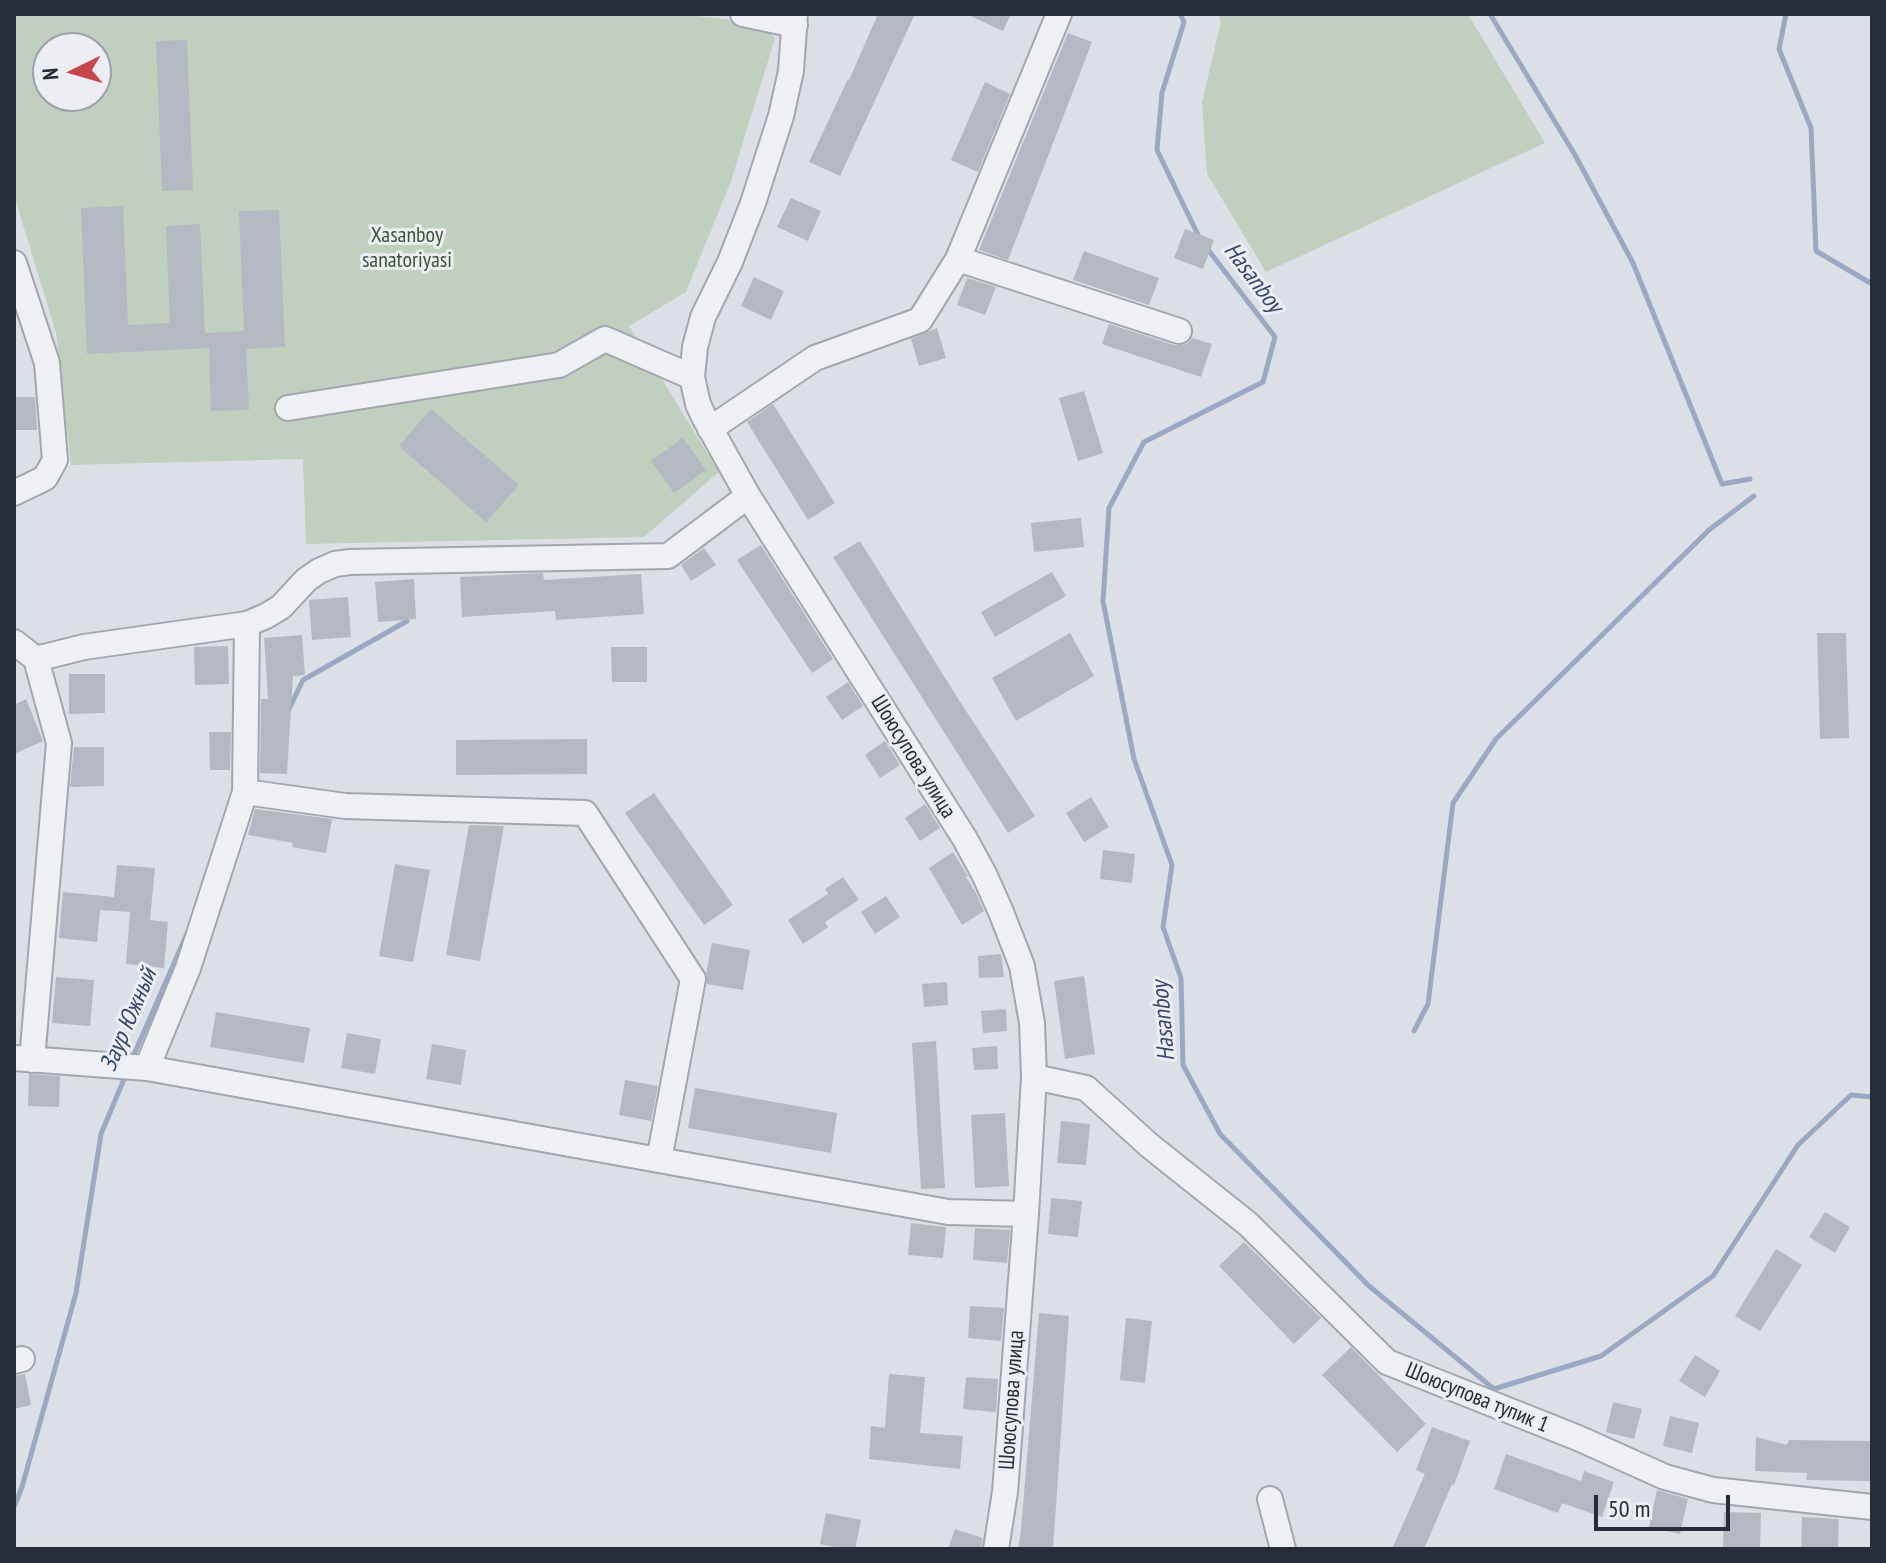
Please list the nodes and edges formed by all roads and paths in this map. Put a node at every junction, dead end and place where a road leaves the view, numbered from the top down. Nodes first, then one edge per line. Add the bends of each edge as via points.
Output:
1 (743, 14) edge
2 (1059, 14) edge
3 (795, 19) edge
4 (958, 259) junction
5 (14, 263) edge
6 (1179, 331) dead end
7 (692, 377) junction
8 (288, 408) dead end
9 (710, 429) junction
10 (14, 493) edge
11 (748, 496) junction
12 (247, 624) junction
13 (14, 642) edge
14 (36, 659) junction
15 (245, 792) junction
16 (23, 1059) edge
17 (147, 1068) junction
18 (1034, 1077) junction
19 (659, 1160) junction
20 (1026, 1214) junction
21 (1270, 1499) dead end
22 (1872, 1507) edge
23 (996, 1549) edge
24 (1283, 1549) edge

1 - 3 street
2 - 4 street
3 - 7 street, Шоюсупова улица via 781,116 753,203 703,317
4 - 6 street
4 - 9 street via 920,320 815,358
5 - 10 street via 47,363 55,460 45,478
7 - 8 street via 605,339 559,365
7 - 9 street, Шоюсупова улица
9 - 11 street, Шоюсупова улица
11 - 12 street via 668,556 335,564 306,580 281,607
11 - 18 street, Шоюсупова улица via 984,874 1022,966
12 - 14 street
12 - 15 street
13 - 14 street
14 - 16 street via 59,743
15 - 17 street via 188,968
15 - 19 street via 345,806 585,813 693,979
16 - 17 street
17 - 19 street
18 - 20 street, Шоюсупова улица
18 - 22 street, Шоюсупова тупик 1 via 1086,1088 1248,1224 1387,1362 1665,1477 1713,1490
19 - 20 street via 948,1212
20 - 23 street, Шоюсупова улица
21 - 24 street

